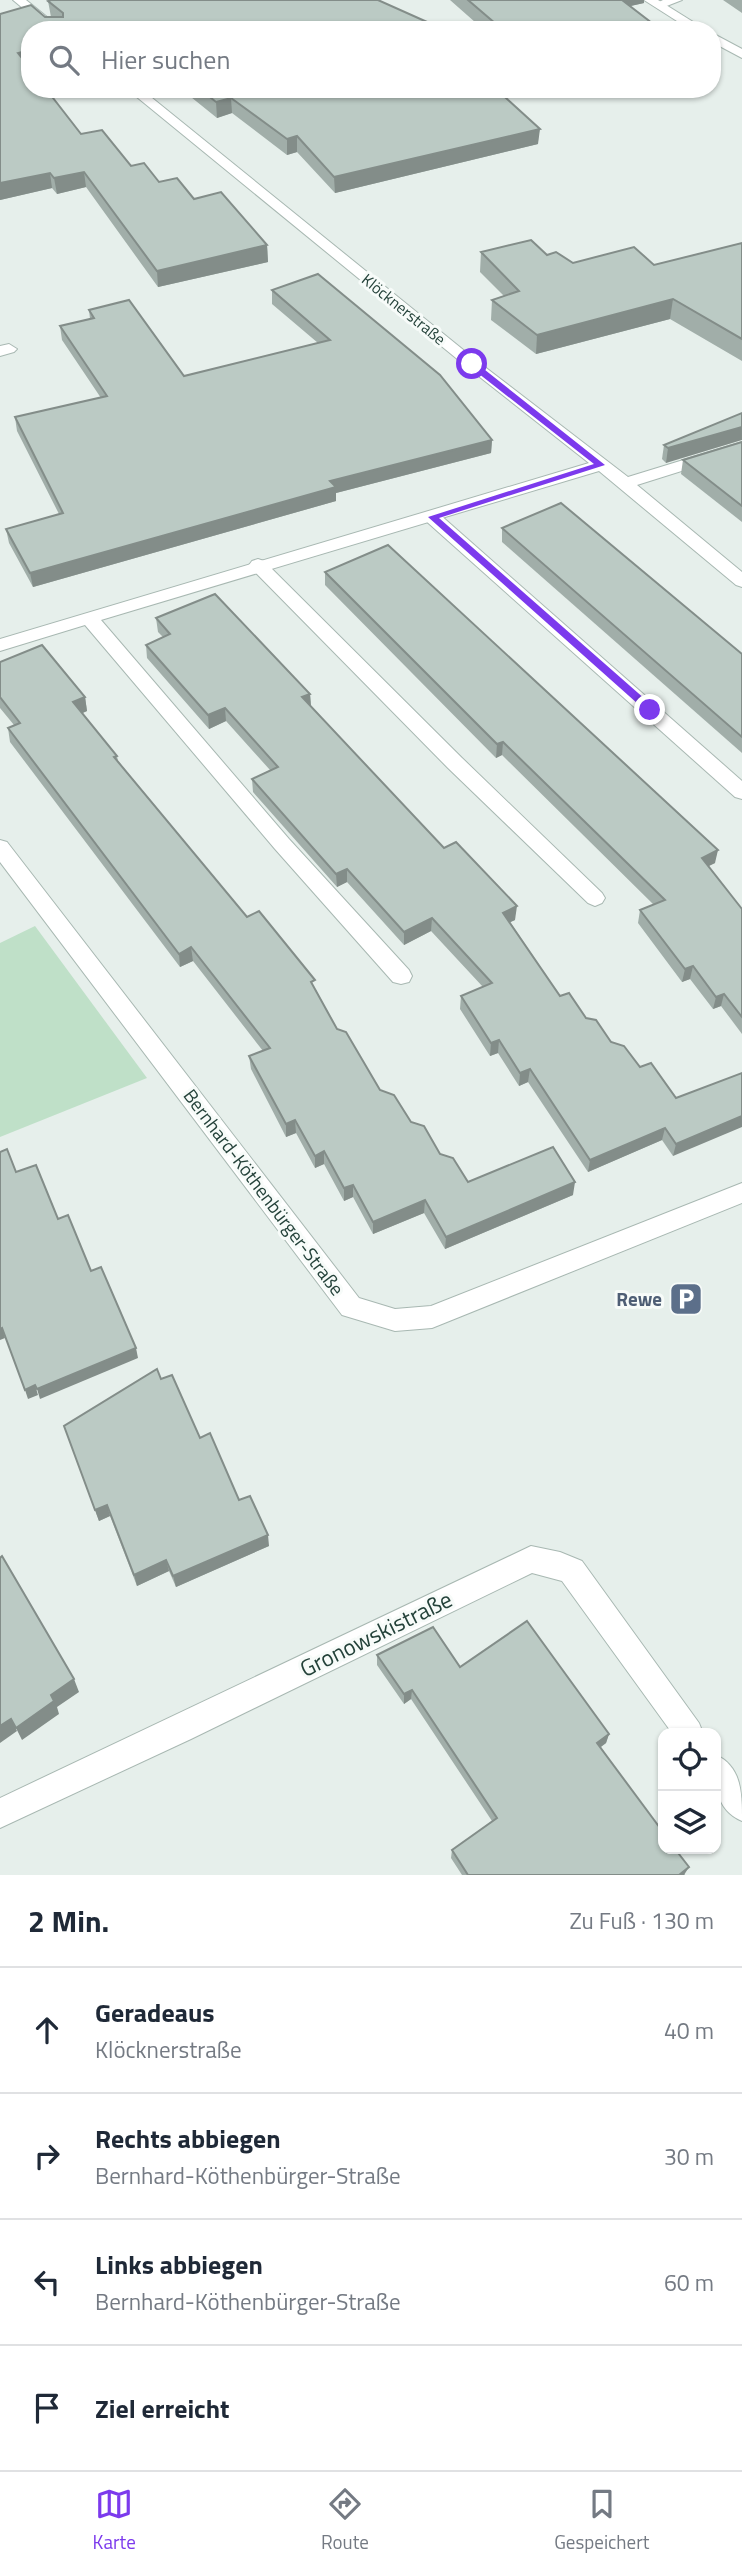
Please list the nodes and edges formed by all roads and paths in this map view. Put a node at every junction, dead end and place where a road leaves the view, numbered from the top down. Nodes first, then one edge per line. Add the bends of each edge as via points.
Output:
1 (19, 0) edge
2 (676, 0) edge
3 (655, 3) edge
4 (46, 21) edge
5 (686, 21) edge
6 (721, 42) edge
7 (742, 54) edge
8 (143, 98) edge
9 (742, 447) edge
10 (601, 465) junction
11 (625, 483) junction
12 (432, 517) junction
13 (258, 565) junction
14 (742, 581) edge
15 (88, 617) junction
16 (0, 645) edge
17 (742, 792) edge
18 (0, 847) edge
19 (595, 898) dead end
20 (401, 976) dead end
21 (742, 1193) edge
22 (686, 1728) edge
23 (721, 1777) edge
24 (742, 1806) edge
25 (0, 1813) edge

1 - 4 street
2 - 3 street
3 - 5 street
6 - 7 street
8 - 10 street, Klöcknerstraße
9 - 11 street
10 - 11 street, Klöcknerstraße
10 - 12 street
11 - 14 street, Klöcknerstraße
12 - 13 street
12 - 17 street
13 - 15 street
13 - 19 street
15 - 16 street
15 - 20 street
18 - 21 street, Bernhard-Köthenbürger-Straße via 351,1307 395,1320 432,1317
22 - 25 street, Gronowskistraße via 572,1571 531,1559
23 - 24 street

